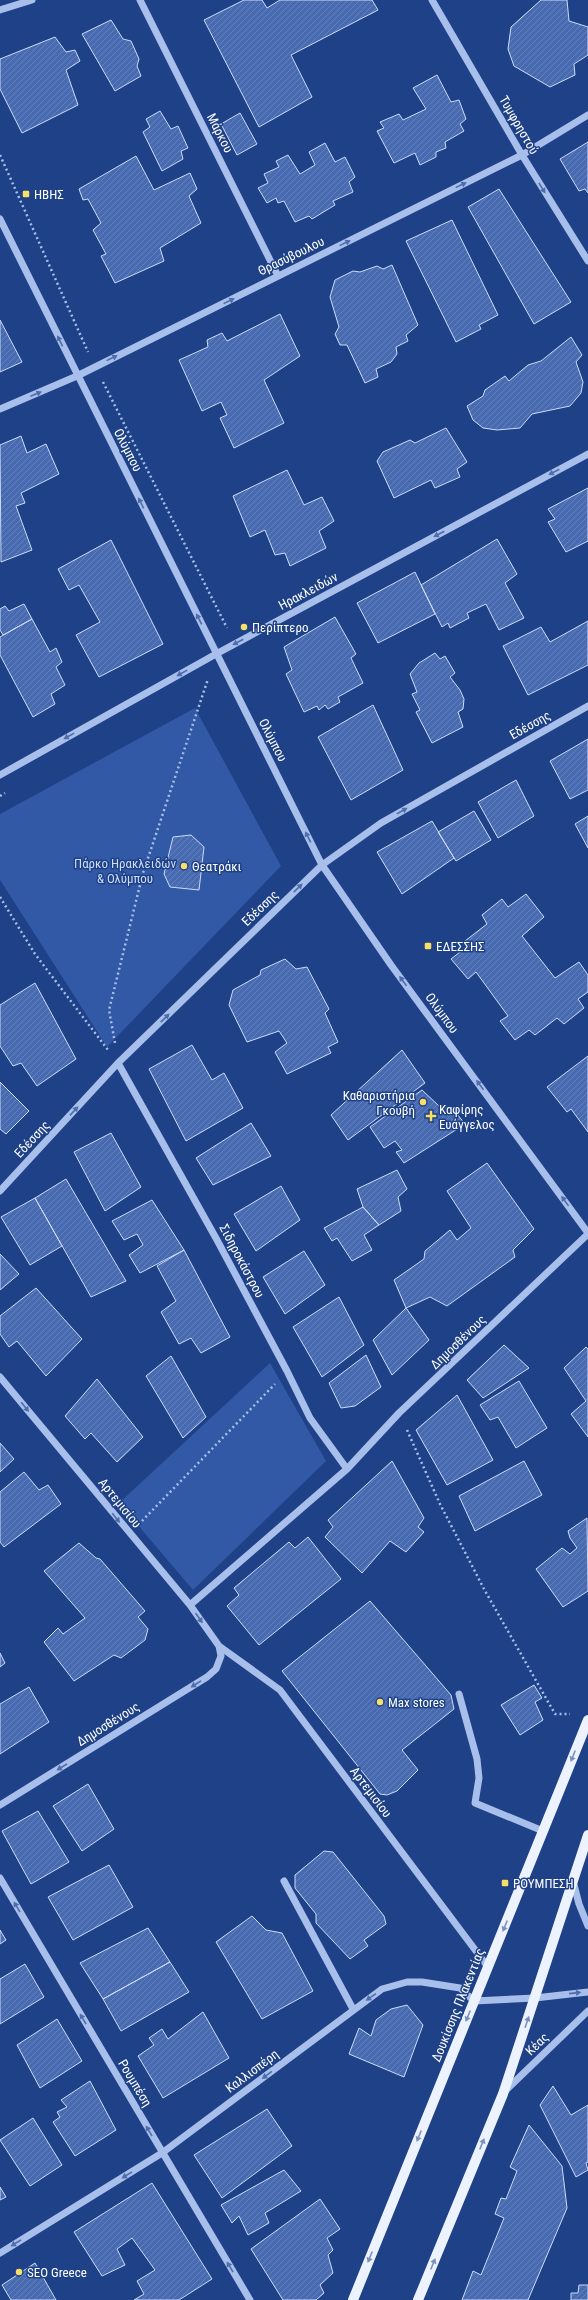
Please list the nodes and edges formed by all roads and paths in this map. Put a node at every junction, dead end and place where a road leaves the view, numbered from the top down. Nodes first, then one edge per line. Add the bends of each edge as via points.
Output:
1 (32, 0) edge
2 (140, 0) edge
3 (432, 0) edge
4 (0, 10) edge
5 (588, 115) edge
6 (0, 155) edge
7 (522, 155) junction
8 (0, 219) edge
9 (588, 261) edge
10 (278, 276) junction
11 (95, 367) junction
12 (77, 376) junction
13 (0, 409) edge
14 (588, 454) edge
15 (208, 638) junction
16 (216, 654) junction
17 (198, 664) junction
18 (206, 679) dead end
19 (588, 706) edge
20 (0, 775) edge
21 (7, 792) dead end
22 (0, 796) edge
23 (322, 865) junction
24 (0, 897) edge
25 (118, 1063) junction
26 (0, 1191) edge
27 (588, 1234) edge
28 (287, 1371) junction
29 (0, 1376) edge
30 (400, 1413) junction
31 (347, 1469) junction
32 (129, 1534) junction
33 (190, 1605) junction
34 (220, 1646) junction
35 (458, 1694) dead end
36 (575, 1714) dead end
37 (588, 1720) edge
38 (0, 1805) edge
39 (543, 1831) junction
40 (588, 1835) edge
41 (0, 1878) edge
42 (284, 1881) dead end
43 (573, 1881) junction
44 (588, 1926) edge
45 (488, 1967) junction
46 (588, 1992) edge
47 (535, 1998) junction
48 (474, 2001) junction
49 (353, 2009) junction
50 (588, 2012) edge
51 (503, 2094) junction
52 (162, 2153) junction
53 (0, 2253) edge
54 (250, 2300) edge
55 (353, 2300) edge
56 (418, 2300) edge

1 - 4 street
2 - 10 street, Μάρκου
3 - 7 street, Τυμφρηστού
5 - 7 street, Θρασύβουλου
6 - 11 path
7 -> 9 street, Τυμφρηστού
10 -> 7 street, Θρασύβουλου
12 -> 8 street, Ολύμπου
11 -> 10 street, Θρασύβουλου
11 - 12 street, Θρασύβουλου
11 - 15 path via 228,628
13 -> 12 street, Θρασύβουλου
15 -> 12 street, Ολύμπου
14 -> 16 street, Ηρακλειδών
15 - 16 street, Ολύμπου
16 - 17 street, Ηρακλειδών
23 -> 16 street, Ολύμπου
16 - 25 path via 182,763 143,873 109,1010
17 - 18 path
17 -> 20 street, Ηρακλειδών
23 -> 19 street, Εδέσσης via 381,823
21 - 22 path
25 -> 23 street, Εδέσσης
27 -> 23 street, Ολύμπου via 391,965
24 - 25 path via 35,954
26 -> 25 street, Εδέσσης
25 - 28 street, Σιδηροκάστρου
27 - 30 street, Δημοσθένους
28 - 31 street, Σιδηροκάστρου via 316,1428
28 - 32 path
29 -> 32 street, Αρτεμισίου
30 - 31 street, Δημοσθένους
30 - 36 path via 440,1504 484,1589 555,1714
31 - 33 street, Δημοσθένους
32 - 33 street, Αρτεμισίου
33 -> 34 street, Αρτεμισίου
34 -> 38 street, Δημοσθένους via 221,1656 216,1669 207,1677
34 - 45 street, Αρτεμισίου via 280,1690
35 - 39 street via 477,1759 479,1778 475,1803
37 -> 39 main road, Δουκίσσης Πλακεντίας
39 -> 45 main road, Δουκίσσης Πλακεντίας
40 - 43 main road
52 -> 41 street, Ρουμπέση
42 - 49 street
43 - 44 street
43 - 47 main road
45 - 48 main road, Δουκίσσης Πλακεντίας
47 -> 46 street
47 - 48 street
51 -> 47 main road
48 -> 49 street, Καλλισπέρη via 460,1988 407,1982 382,1990
48 -> 55 main road, Δουκίσσης Πλακεντίας
49 -> 52 street, Καλλισπέρη
50 - 51 street, Κέας
56 -> 51 main road
52 -> 53 street, Καλλισπέρη
54 -> 52 street, Ρουμπέση

